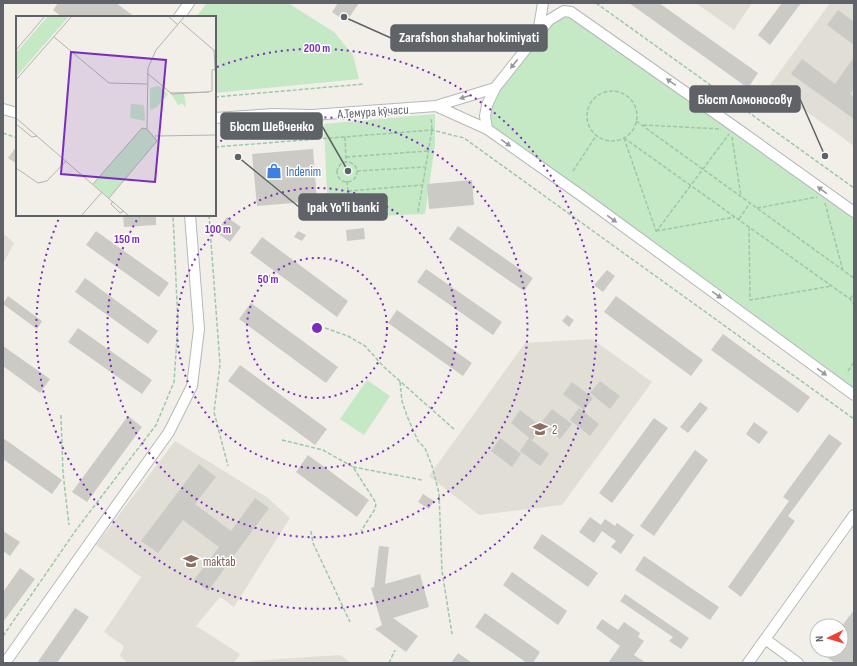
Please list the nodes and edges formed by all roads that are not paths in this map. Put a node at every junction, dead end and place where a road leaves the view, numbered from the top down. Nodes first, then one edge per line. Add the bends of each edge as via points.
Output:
1 (189, 3) edge
2 (543, 3) edge
3 (563, 3) edge
4 (571, 12) junction
5 (180, 16) edge
6 (538, 33) junction
7 (495, 88) junction
8 (436, 106) junction
9 (3, 109) edge
10 (16, 112) edge
11 (216, 118) edge
12 (486, 129) junction
13 (854, 212) edge
14 (190, 216) edge
15 (854, 395) edge
16 (854, 515) edge
17 (765, 639) junction
18 (5, 663) edge
19 (748, 663) edge
20 (798, 663) edge

1 - 5 street
2 - 6 street
3 - 4 street
4 - 6 street via 564,11 558,14
13 -> 4 street
6 -> 7 street
7 -> 8 street, А.Темура кўчаси
7 - 12 street via 487,105
8 - 11 street, А.Темура кўчаси via 312,115 274,114
8 - 12 street
9 - 10 street
12 -> 15 street
14 - 18 street via 199,329 192,386 170,432
16 - 17 street
17 - 19 street
17 - 20 street

